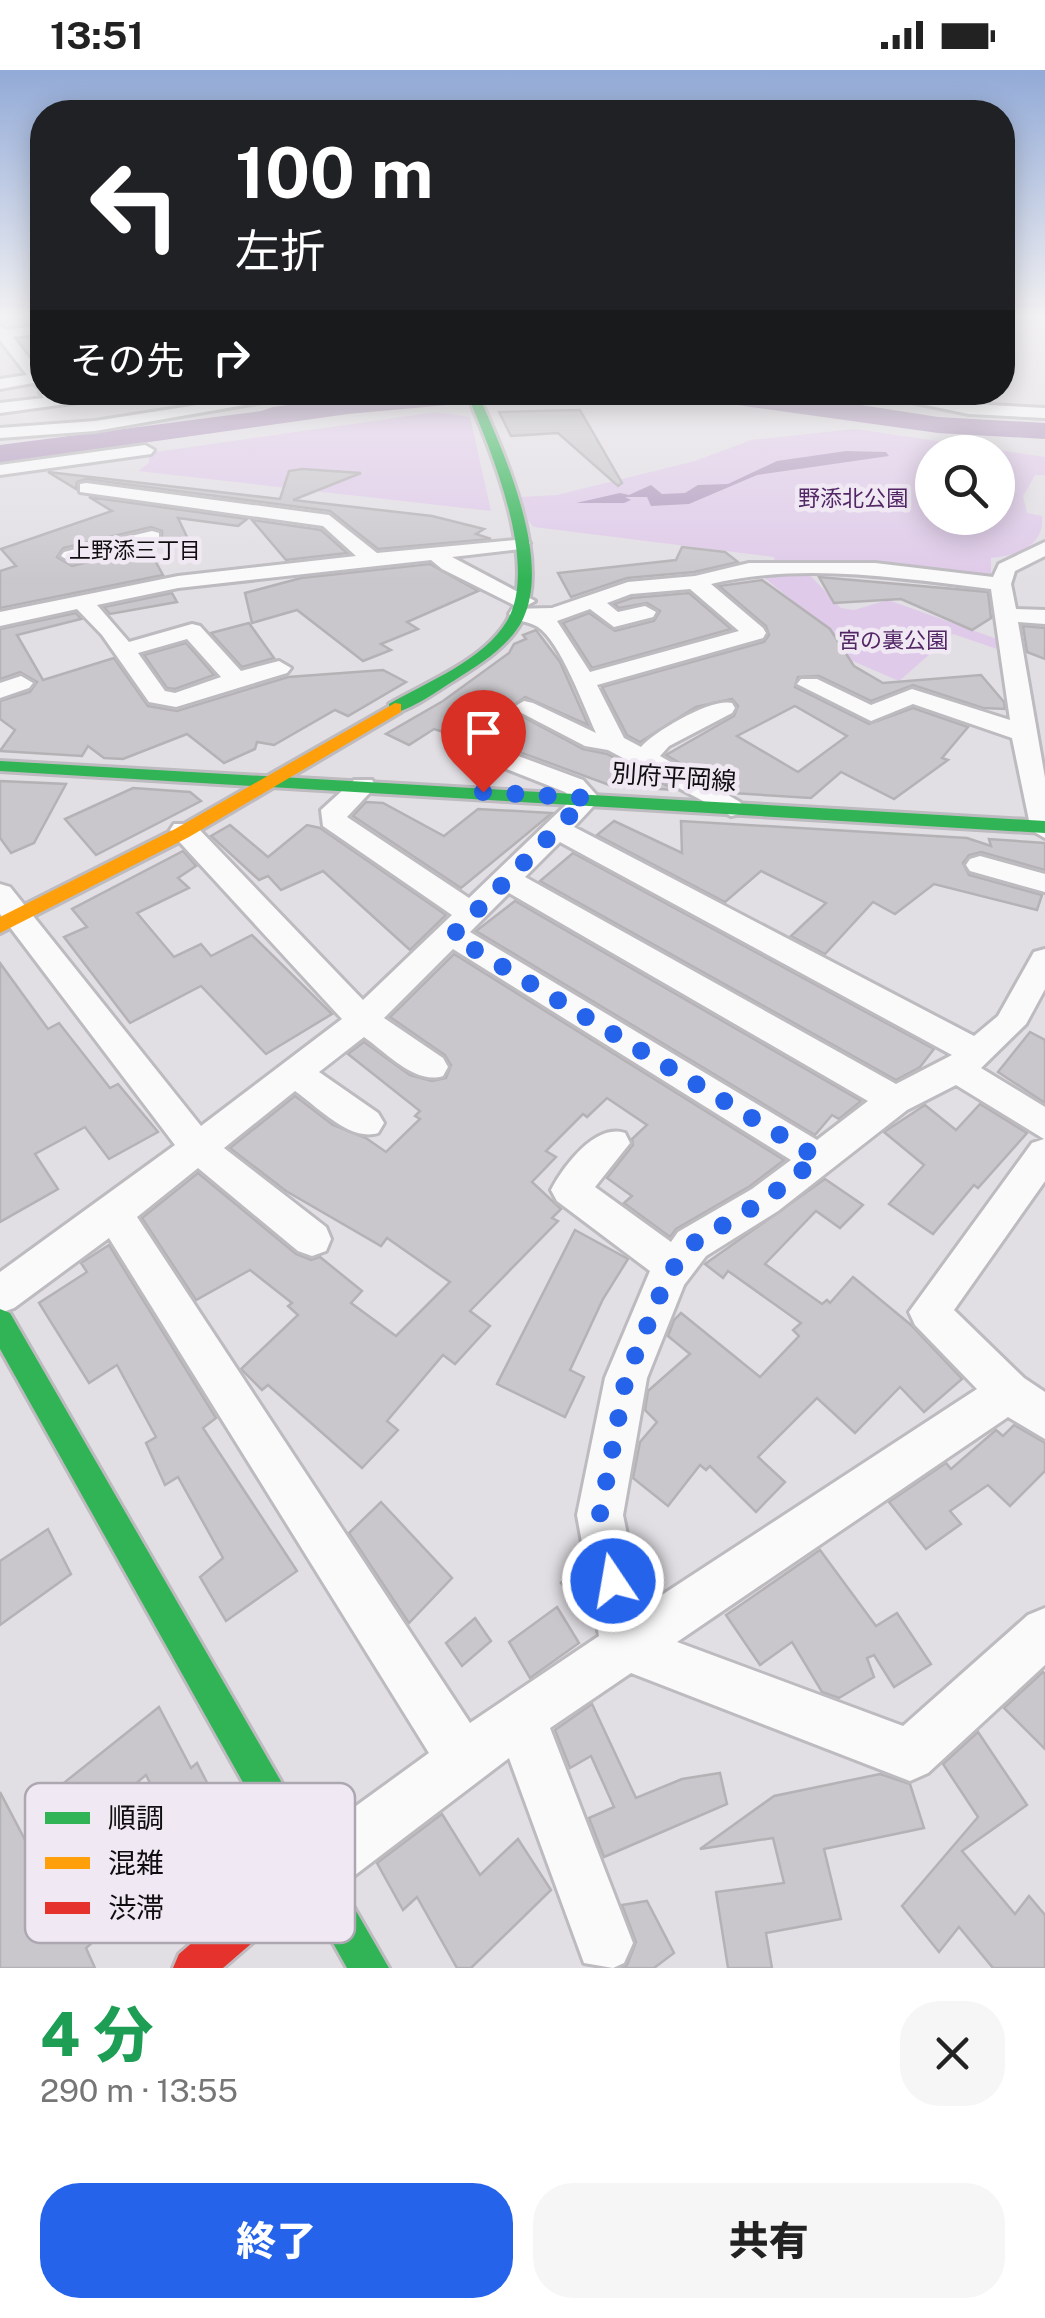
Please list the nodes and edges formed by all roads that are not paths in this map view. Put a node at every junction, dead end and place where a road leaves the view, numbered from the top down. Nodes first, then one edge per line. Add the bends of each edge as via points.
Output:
1 (198, 405) edge
2 (228, 405) edge
3 (476, 405) edge
4 (945, 405) edge
5 (202, 409) junction
6 (1045, 413) edge
7 (0, 433) edge
8 (96, 456) dead end
9 (0, 470) edge
10 (86, 488) dead end
11 (520, 542) junction
12 (1042, 552) edge
13 (161, 553) junction
14 (436, 554) junction
15 (70, 556) dead end
16 (374, 561) junction
17 (695, 582) junction
18 (1000, 584) junction
19 (80, 602) junction
20 (594, 602) junction
21 (522, 608) junction
22 (644, 612) dead end
23 (1006, 615) junction
24 (1045, 617) edge
25 (0, 619) edge
26 (124, 650) junction
27 (279, 668) dead end
28 (236, 680) junction
29 (585, 680) junction
30 (1016, 681) junction
31 (1045, 682) edge
32 (819, 694) dead end
33 (524, 708) dead end
34 (723, 708) dead end
35 (1031, 722) edge
36 (614, 743) junction
37 (475, 748) dead end
38 (645, 758) junction
39 (0, 766) edge
40 (270, 783) junction
41 (362, 786) junction
42 (587, 798) junction
43 (731, 808) junction
44 (1045, 828) edge
45 (557, 829) junction
46 (184, 830) junction
47 (980, 864) dead end
48 (507, 880) junction
49 (1045, 883) edge
50 (6, 913) edge
51 (461, 925) junction
52 (1039, 981) edge
53 (363, 1020) junction
54 (966, 1060) junction
55 (431, 1067) dead end
56 (296, 1074) junction
57 (895, 1100) junction
58 (366, 1123) dead end
59 (1045, 1125) edge
60 (197, 1147) junction
61 (589, 1152) dead end
62 (1045, 1153) edge
63 (818, 1158) junction
64 (114, 1213) junction
65 (312, 1239) dead end
66 (676, 1268) junction
67 (0, 1295) edge
68 (0, 1322) edge
69 (1027, 1405) edge
70 (1045, 1632) edge
71 (626, 1647) junction
72 (520, 1718) junction
73 (464, 1762) junction
74 (263, 1783) edge
75 (355, 1842) edge
76 (222, 1943) edge
77 (355, 1943) edge
78 (604, 1943) dead end
79 (194, 1968) edge
80 (369, 1968) edge

1 - 5 street
2 - 5 street
3 - 11 street
4 - 6 street
5 - 7 street
8 - 9 street
10 - 16 street via 329,521
11 - 14 street
11 - 21 street via 527,584
12 - 18 street via 1006,568
13 - 15 street
13 - 16 street
13 - 19 street
14 - 16 street
14 - 21 street
17 - 18 street via 748,569 875,569
17 - 20 street via 641,585
17 - 29 street via 755,633
18 - 23 street
19 - 25 street
19 - 26 street
20 - 21 street via 554,615
20 - 22 street via 614,620
21 - 29 street via 548,623
21 - 40 street via 474,659
23 - 24 street
23 - 30 street
26 - 28 street via 192,632
26 - 28 street via 157,697 176,700
27 - 28 street
29 - 36 street
30 - 31 street
30 - 35 street
32 - 35 street via 872,714 903,692
33 - 36 street via 594,742
34 - 38 street via 660,741
35 - 44 street
36 - 38 street
37 - 42 street via 574,786
38 - 43 street
39 - 40 street, 別府平岡線
40 - 41 street, 別府平岡線
40 - 46 street
41 - 42 street, 別府平岡線
41 - 51 street via 334,810 333,820
42 - 43 street, 別府平岡線
42 - 45 street
43 - 44 street, 別府平岡線
45 - 48 street
45 - 54 street
46 - 50 street
46 - 53 street
47 - 49 street
48 - 51 street
48 - 57 street
50 - 60 street
51 - 53 street
51 - 63 street
52 - 54 street via 1010,1024
53 - 55 street
53 - 56 street
54 - 57 street
54 - 59 street
56 - 58 street
56 - 60 street
57 - 63 street
60 - 64 street
60 - 65 street
61 - 66 street via 570,1190
62 - 69 street via 929,1312
63 - 66 street via 692,1244
64 - 67 street
64 - 73 street
66 - 71 street via 626,1378 600,1514
68 - 74 street
69 - 71 street
70 - 71 street via 910,1755
71 - 72 street
72 - 73 street
72 - 78 street
73 - 75 street
76 - 79 street
77 - 80 street

